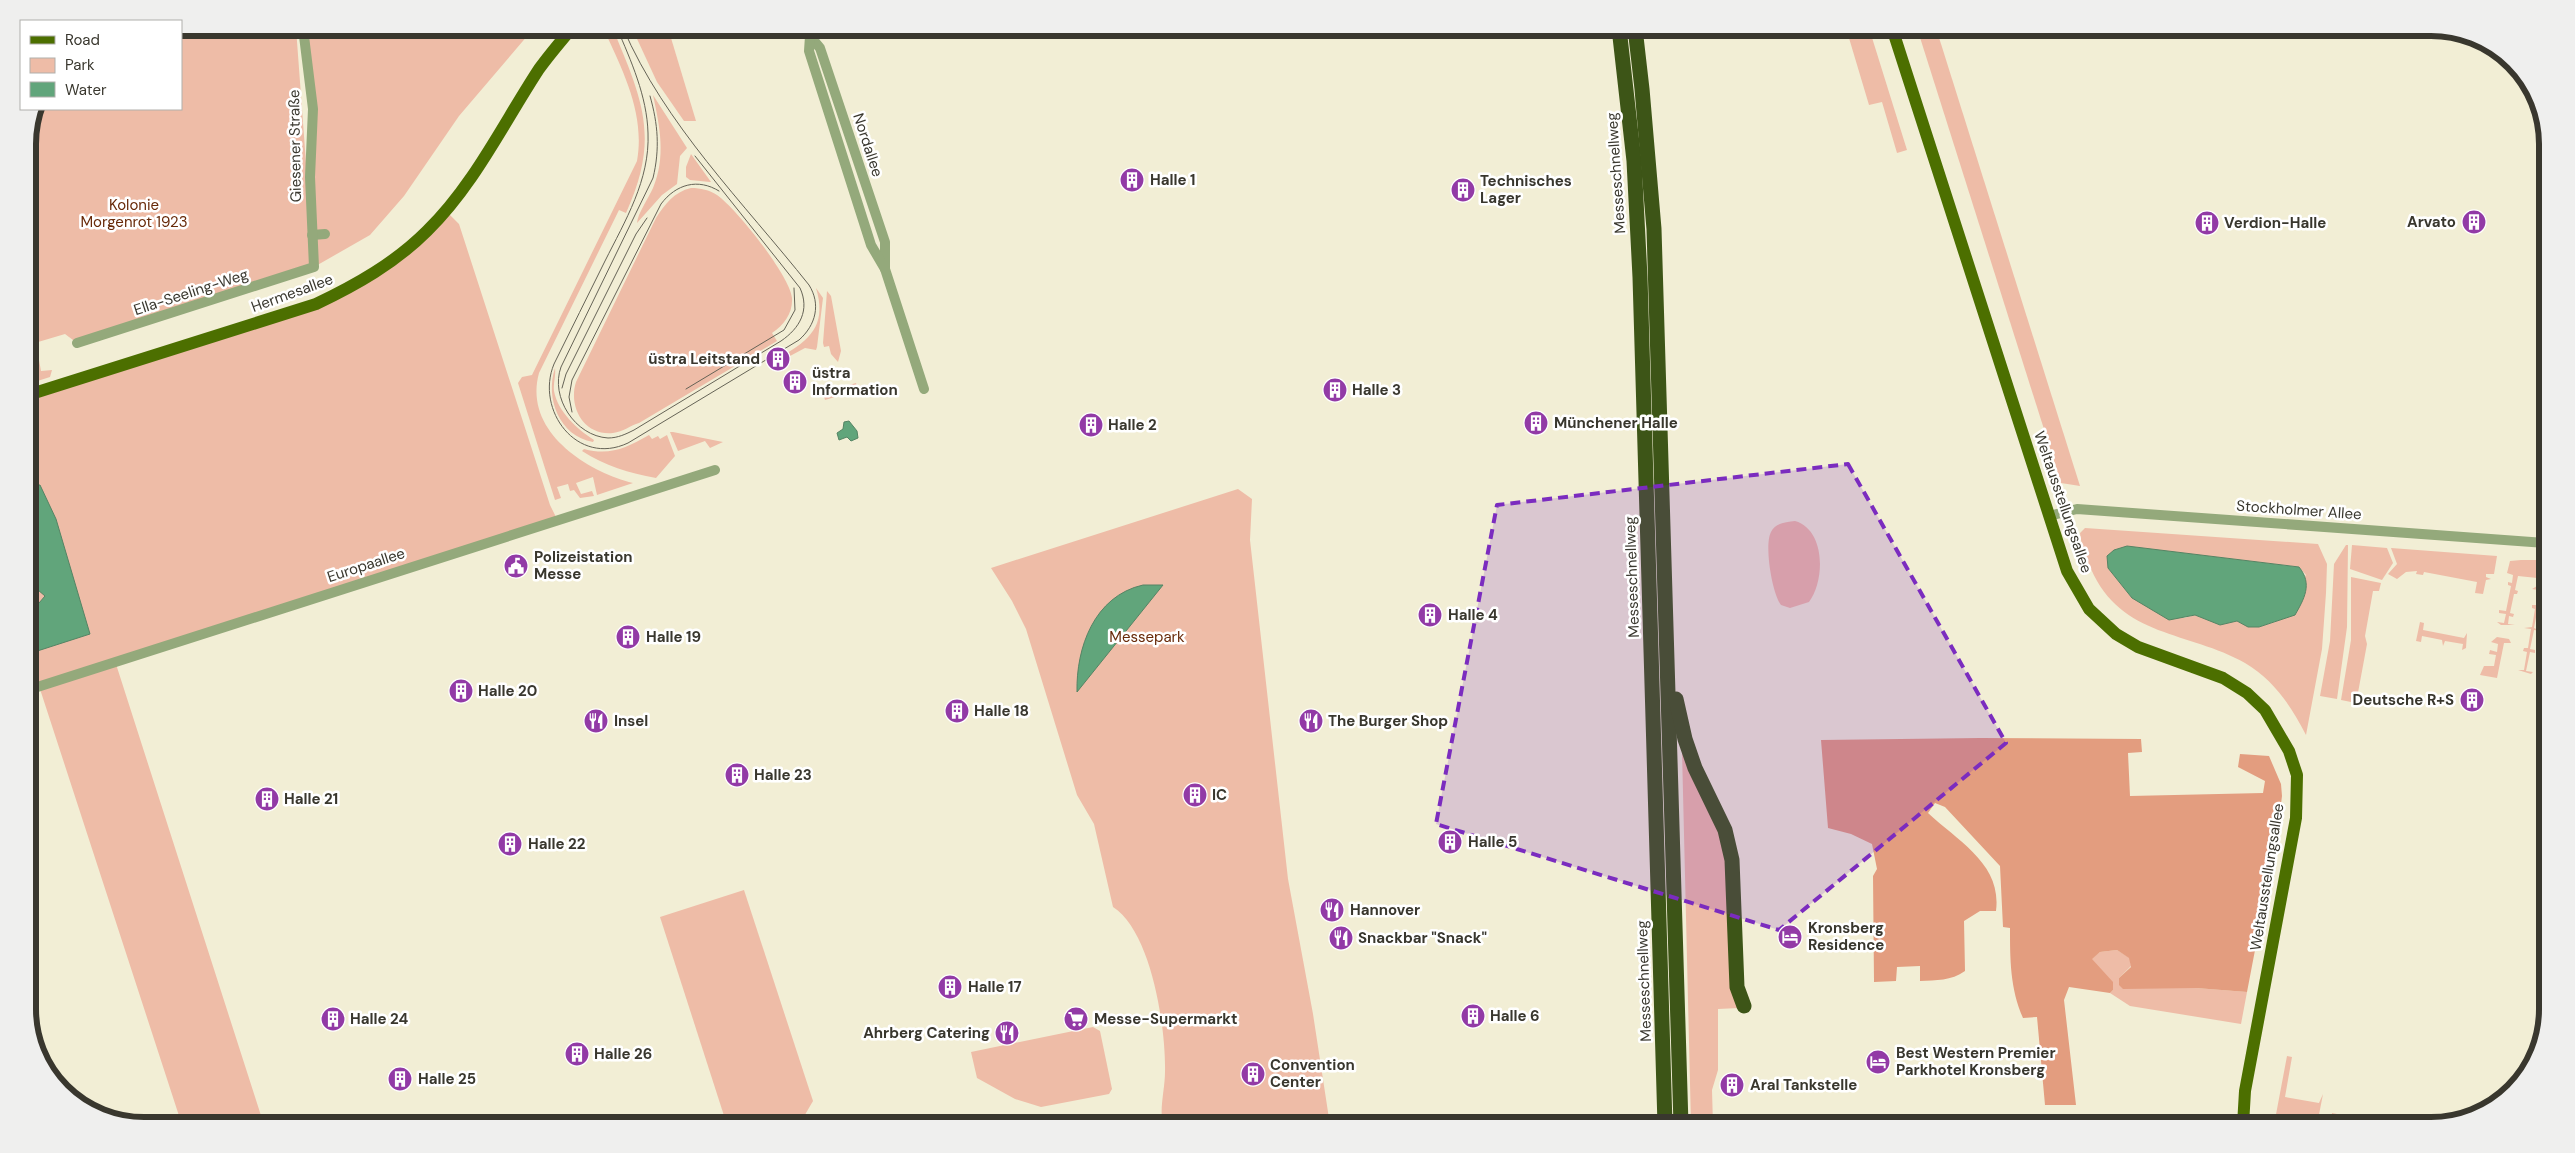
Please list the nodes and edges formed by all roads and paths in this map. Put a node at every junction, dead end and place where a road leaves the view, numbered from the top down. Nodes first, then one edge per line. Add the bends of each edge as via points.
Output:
1 (304, 36) edge
2 (565, 36) edge
3 (812, 36) edge
4 (1620, 36) edge
5 (1635, 36) edge
6 (1895, 36) edge
7 (325, 234) dead end
8 (312, 235) junction
9 (314, 267) joint
10 (77, 343) dead end
11 (924, 389) dead end
12 (36, 392) edge
13 (715, 470) dead end
14 (2049, 516) junction
15 (2539, 542) edge
16 (1668, 657) junction
17 (36, 687) edge
18 (1744, 1006) dead end
19 (1665, 1117) edge
20 (1681, 1117) edge
21 (2243, 1117) edge

1 - 8 street, Giesener Straße via 313,109
2 - 12 main road, Hermesallee via 540,67 474,173 446,211 397,258 356,285 316,304
3 - 11 street, Nordallee via 820,48 885,242 885,269
4 - 19 highway, Messeschnellweg via 1633,152 1640,276
5 - 16 highway via 1654,229
6 - 14 main road, Weltausstellungsallee
7 - 8 street
8 - 9 street, Giesener Straße
9 - 10 street, Ella-Seeling-Weg
13 - 17 street, Europaallee
14 - 15 street, Stockholmer Allee via 2077,509
14 - 21 main road, Weltausstellungsallee via 2067,571 2089,609 2116,634 2138,647 2222,678 2247,693 2265,710 2278,730 2297,775 2296,818 2245,1090
16 - 18 highway via 1685,739 1695,768 1725,830 1730,852 1737,987
16 - 20 highway

